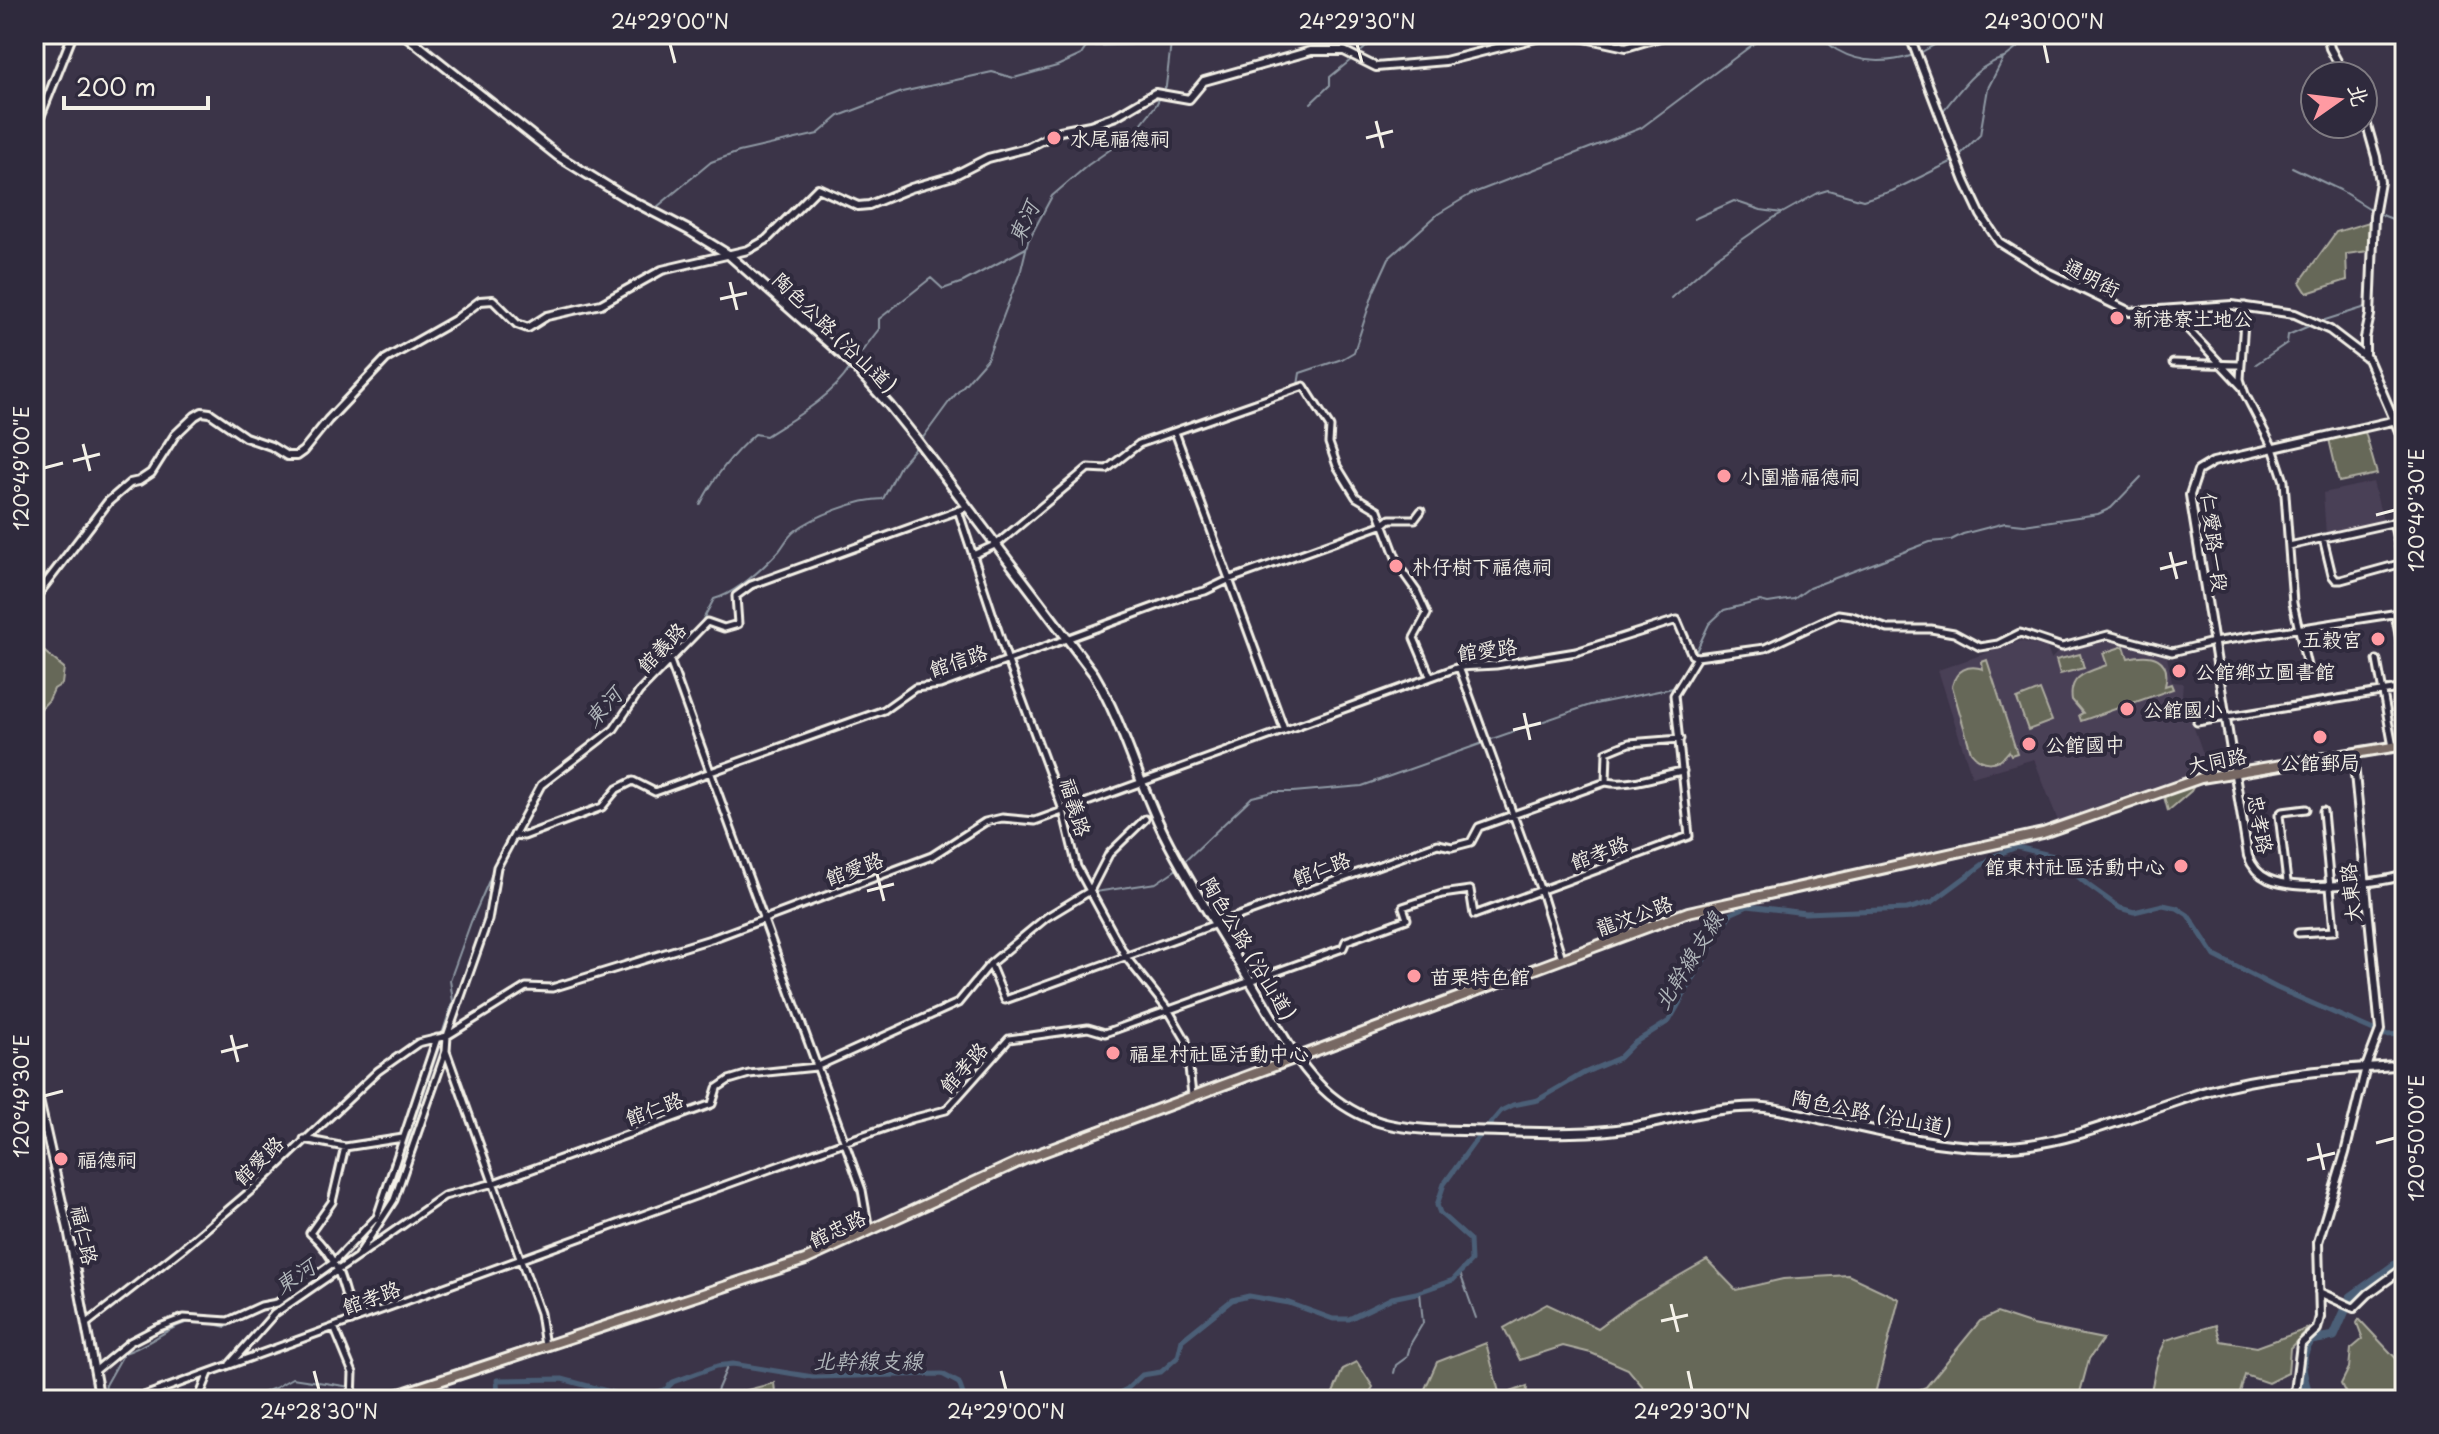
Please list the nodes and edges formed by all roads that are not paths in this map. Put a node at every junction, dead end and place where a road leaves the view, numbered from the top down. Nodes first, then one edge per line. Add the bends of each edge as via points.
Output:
1 (73, 34) edge
2 (404, 34) edge
3 (1552, 34) edge
4 (1566, 34) edge
5 (1670, 34) edge
6 (1909, 34) edge
7 (2327, 34) edge
8 (2336, 60) edge
9 (34, 132) edge
10 (2371, 140) edge
11 (729, 255) junction
12 (2245, 306) junction
13 (2171, 311) junction
14 (2365, 354) junction
15 (2173, 363) dead end
16 (2219, 364) junction
17 (2240, 365) junction
18 (2243, 388) junction
19 (2405, 418) edge
20 (2395, 420) junction
21 (1175, 432) junction
22 (2405, 445) edge
23 (2273, 448) junction
24 (968, 507) junction
25 (958, 510) junction
26 (1421, 511) dead end
27 (2405, 520) edge
28 (2393, 522) junction
29 (1384, 524) junction
30 (2323, 538) junction
31 (997, 544) junction
32 (2289, 546) junction
33 (973, 555) junction
34 (1228, 580) junction
35 (34, 599) edge
36 (2405, 612) edge
37 (2395, 614) junction
38 (2297, 629) junction
39 (1070, 639) junction
40 (2213, 642) junction
41 (2403, 655) dead end
42 (1697, 657) junction
43 (2377, 660) dead end
44 (670, 661) junction
45 (1008, 661) junction
46 (1459, 667) junction
47 (2308, 671) dead end
48 (1430, 676) junction
49 (2405, 688) edge
50 (2383, 694) junction
51 (2226, 718) junction
52 (2197, 722) dead end
53 (1284, 729) junction
54 (1680, 739) junction
55 (2405, 745) edge
56 (2393, 747) junction
57 (2353, 753) junction
58 (712, 771) junction
59 (1683, 771) junction
60 (2235, 772) junction
61 (1141, 782) junction
62 (1606, 782) junction
63 (2306, 809) dead end
64 (1063, 810) junction
65 (2323, 811) dead end
66 (1513, 816) junction
67 (1145, 819) dead end
68 (2043, 833) joint
69 (514, 835) junction
70 (2405, 875) edge
71 (2287, 882) junction
72 (2364, 884) junction
73 (2330, 885) junction
74 (1090, 891) junction
75 (1541, 891) junction
76 (765, 918) junction
77 (1217, 923) junction
78 (2298, 933) dead end
79 (1126, 957) junction
80 (1562, 958) junction
81 (990, 964) junction
82 (1251, 982) junction
83 (1169, 1011) junction
84 (447, 1036) junction
85 (437, 1038) junction
86 (446, 1051) junction
87 (1296, 1057) junction
88 (2405, 1065) edge
89 (816, 1067) junction
90 (2366, 1067) junction
91 (34, 1078) edge
92 (1192, 1096) junction
93 (403, 1138) junction
94 (303, 1139) junction
95 (844, 1142) junction
96 (345, 1147) junction
97 (494, 1183) junction
98 (869, 1230) junction
99 (357, 1257) junction
100 (521, 1259) junction
101 (333, 1263) junction
102 (2405, 1267) edge
103 (339, 1269) junction
104 (2319, 1292) junction
105 (352, 1321) junction
106 (86, 1324) junction
107 (334, 1327) junction
108 (545, 1346) junction
109 (230, 1365) junction
110 (95, 1371) junction
111 (209, 1373) junction
112 (97, 1399) edge
113 (133, 1400) edge
114 (198, 1400) edge
115 (352, 1400) edge
116 (382, 1400) edge
117 (2294, 1400) edge

1 - 9 street
2 - 11 main road, 陶色公路 (沿山道) via 558,156
3 - 11 street via 1445,61 1376,67 1331,50 1311,51 1204,81 1189,99 1155,93 1116,116 1060,131 869,205 858,206 818,188 766,240
4 - 5 street via 1626,47
6 - 13 street, 通明街 via 1981,215 1999,242 2117,308
7 - 8 street
10 - 14 street via 2380,182
11 - 24 main road, 陶色公路 (沿山道) via 857,369
11 - 35 street via 662,270 601,304 547,316 528,328 493,300 480,301 386,359 296,456 245,437 202,412 175,435 151,473 108,502
12 - 13 street, 通明街
12 - 14 street, 通明街 via 2295,314
12 - 17 street
13 - 16 street
14 - 20 street
15 - 16 street
16 - 17 street
16 - 18 street
17 - 18 street
18 - 23 street
19 - 20 street, 仁愛路一段
20 - 22 street
20 - 23 street, 仁愛路一段
21 - 29 street via 1304,386 1330,427 1338,469 1356,497 1378,510
21 - 31 street via 1139,444 1107,469 1088,468
21 - 34 street
23 - 32 street via 2284,481
23 - 40 street, 仁愛路一段 via 2205,466 2191,487
24 - 25 street, 館義路
24 - 31 main road, 陶色公路 (沿山道)
25 - 33 street, 福義路
25 - 44 street, 館義路 via 751,585 736,596 738,624 724,628 707,622
26 - 29 street, 館信路 via 1415,519
27 - 28 street
28 - 30 street
28 - 30 street via 2399,564 2341,580 2333,578
29 - 34 street, 館信路
29 - 48 street via 1400,568 1427,614 1414,638
30 - 32 street
31 - 33 street
31 - 39 main road, 陶色公路 (沿山道)
32 - 38 street
33 - 45 street, 福義路
34 - 39 street, 館信路
34 - 53 street
36 - 37 street
37 - 38 street
37 - 41 street
38 - 40 street
38 - 47 street
39 - 45 street, 館信路
39 - 61 main road, 陶色公路 (沿山道) via 1103,689
40 - 42 street via 2172,652 2108,635 2062,647 2020,633 1980,647 1954,633 1888,629 1838,614 1765,648
40 - 51 street, 仁愛路一段
42 - 46 street, 館愛路 via 1677,620 1576,652
42 - 54 street via 1674,695
43 - 50 street
44 - 58 street
44 - 69 street, 館義路 via 609,734 541,785
45 - 58 street, 館信路 via 940,685 915,688 882,711
45 - 64 street, 福義路
46 - 48 street, 館愛路
46 - 66 street
48 - 53 street, 館愛路
49 - 50 street
50 - 51 street
50 - 56 street
51 - 52 street
51 - 60 street, 仁愛路一段
53 - 61 street, 館愛路
54 - 59 street
54 - 62 street via 1629,743 1607,752
55 - 56 main road, 大同路
56 - 57 main road, 大同路
57 - 60 main road, 大同路
57 - 72 street, 大東路
58 - 69 street, 館信路 via 655,792 633,781 617,789 602,807
58 - 76 street
59 - 62 street, 館仁路 via 1622,785
59 - 75 street, 館孝路 via 1689,836
60 - 68 main road, 大同路 via 2182,784
60 - 71 street, 忠孝路 via 2251,864 2265,877
61 - 64 street, 館愛路
61 - 77 main road, 陶色公路 (沿山道) via 1165,836
62 - 66 street, 館仁路
63 - 71 street via 2279,815
64 - 74 street, 福義路 via 1077,867
64 - 76 street, 館愛路 via 1035,821 985,822 932,856
65 - 73 street
66 - 75 street
66 - 77 street, 館仁路 via 1479,827 1471,842 1438,844
67 - 74 street via 1109,854
68 - 80 main road, 龍汶公路 via 1688,912
69 - 84 street, 館義路 via 497,867 488,920
70 - 72 street, 忠孝路
71 - 73 street, 忠孝路
72 - 73 street, 忠孝路
72 - 90 street, 大東路 via 2380,1030
73 - 78 street via 2334,931
74 - 79 street, 福義路
74 - 81 street, 館仁路 via 1047,917
75 - 80 street
75 - 82 street, 館孝路 via 1474,915 1470,890 1442,894 1403,907 1407,919
76 - 84 street, 館愛路 via 552,988 526,987
76 - 89 street
77 - 79 street, 館仁路
77 - 82 main road, 陶色公路 (沿山道)
79 - 81 street, 館仁路 via 1005,1000
79 - 83 street, 福義路
80 - 87 main road, 龍汶公路
81 - 89 street, 館仁路 via 958,1003
82 - 83 street, 館孝路
82 - 87 main road, 陶色公路 (沿山道)
83 - 92 street, 福義路 via 1186,1040
83 - 95 street, 館孝路 via 1105,1033 1088,1028 1009,1039 946,1110
84 - 85 street, 館愛路
84 - 86 street, 館義路
85 - 93 street
85 - 94 street, 館愛路 via 418,1043 378,1071
86 - 97 street
86 - 99 street via 394,1200
87 - 90 main road, 陶色公路 (沿山道) via 1335,1099 1368,1118 1423,1130 1606,1130 1759,1107 1974,1147 2012,1147 2067,1136 2259,1079
87 - 92 main road, 館忠路
88 - 90 main road, 陶色公路 (沿山道)
89 - 95 street
89 - 97 street, 館仁路 via 729,1080 717,1088 712,1104
90 - 104 street via 2318,1242
91 - 106 street, 福仁路
92 - 98 main road, 館忠路 via 1027,1158
93 - 96 street
93 - 101 street via 377,1217
94 - 96 street
94 - 106 street, 館愛路 via 261,1182
95 - 98 street via 862,1190
95 - 100 street, 館孝路
96 - 101 street via 332,1202 310,1233
97 - 99 street, 館仁路 via 444,1196
97 - 100 street
98 - 108 main road, 館忠路 via 805,1260
99 - 103 street, 館仁路
100 - 105 street, 館孝路
100 - 108 street
101 - 103 street
101 - 110 street via 277,1303 228,1321 184,1318 157,1328
102 - 104 street via 2354,1308
103 - 105 street
103 - 109 street, 館仁路 via 274,1314
104 - 117 street via 2320,1317 2299,1350
105 - 107 street, 館孝路
106 - 110 street, 福仁路
107 - 109 street, 館孝路
107 - 115 street via 353,1373
108 - 116 main road, 館忠路
109 - 111 street, 館孝路
110 - 112 street, 福仁路
111 - 113 street, 館孝路
111 - 114 street

